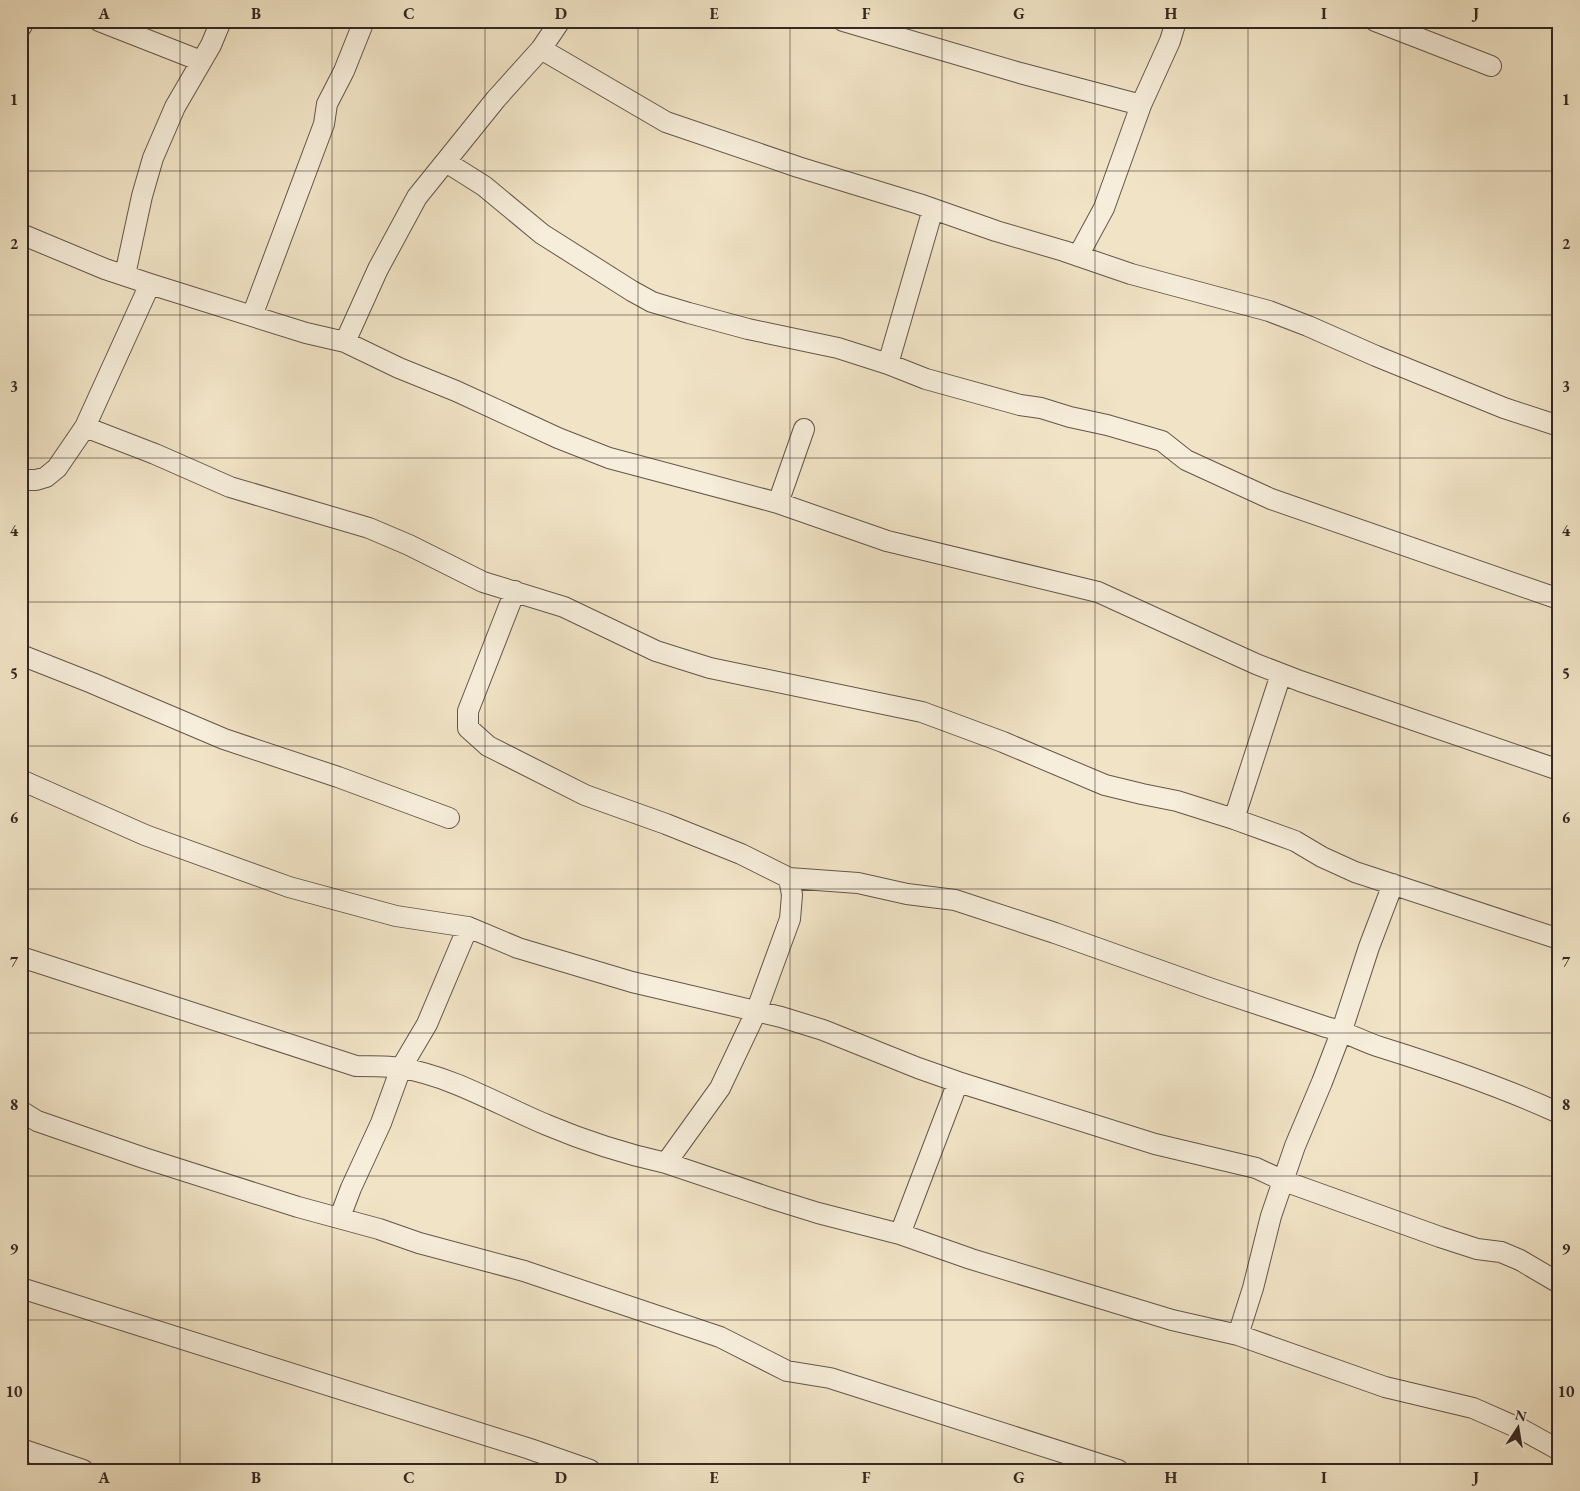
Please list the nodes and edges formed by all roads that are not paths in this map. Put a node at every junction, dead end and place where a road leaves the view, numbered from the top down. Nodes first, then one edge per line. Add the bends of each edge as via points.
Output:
1 (24, 21) edge
2 (99, 21) edge
3 (221, 21) edge
4 (364, 21) edge
5 (560, 21) edge
6 (843, 21) edge
7 (1176, 21) edge
8 (1375, 21) edge
9 (21, 27) edge
10 (541, 49) junction
11 (201, 61) junction
12 (1491, 66) dead end
13 (1141, 105) junction
14 (446, 162) junction
15 (934, 209) junction
16 (21, 234) edge
17 (1078, 256) junction
18 (125, 276) junction
19 (150, 284) junction
20 (252, 316) junction
21 (345, 342) junction
22 (888, 364) junction
23 (1559, 426) edge
24 (85, 427) junction
25 (804, 429) dead end
26 (21, 480) edge
27 (778, 503) junction
28 (514, 591) junction
29 (1559, 599) edge
30 (21, 656) edge
31 (1281, 674) junction
32 (1559, 770) edge
33 (21, 780) edge
34 (449, 818) dead end
35 (1234, 819) junction
36 (789, 878) junction
37 (1393, 884) junction
38 (468, 927) junction
39 (1559, 939) edge
40 (21, 957) edge
41 (756, 1012) junction
42 (1342, 1030) junction
43 (401, 1068) junction
44 (958, 1082) junction
45 (21, 1111) edge
46 (1559, 1113) edge
47 (666, 1163) junction
48 (1284, 1181) junction
49 (340, 1218) junction
50 (900, 1234) junction
51 (1559, 1283) edge
52 (21, 1288) edge
53 (1238, 1335) junction
54 (21, 1449) edge
55 (1559, 1450) edge
56 (82, 1470) edge
57 (590, 1470) edge
58 (1118, 1470) edge

1 - 9 street
2 - 11 street
3 - 11 street
4 - 20 street via 327,104 324,124
5 - 10 street
6 - 13 street
7 - 13 street
8 - 12 street
10 - 14 street
10 - 15 street via 666,122
11 - 18 street via 175,107 153,158
13 - 17 street via 1104,208
14 - 21 street via 417,197 399,228
14 - 22 street via 484,186 542,234 652,302 748,329 838,348
15 - 17 street
15 - 22 street
16 - 18 street
17 - 23 street via 1164,284 1269,311 1504,408
18 - 19 street
19 - 20 street
19 - 24 street
20 - 21 street
21 - 27 street via 601,455
22 - 29 street via 1020,405 1162,441 1186,460 1271,499
24 - 26 street via 57,468 46,477
24 - 28 street via 230,486 369,528 482,582
25 - 27 street
27 - 31 street via 887,541 1098,592
28 - 35 street via 564,607 656,651 710,668 922,712 1105,785 1177,801
28 - 36 street via 468,710 468,728 488,746 585,795 741,854
30 - 34 street via 224,739
31 - 32 street
31 - 35 street
33 - 38 street via 144,835 289,887 396,916
35 - 37 street via 1295,841 1355,872
36 - 41 street via 792,895 790,919
36 - 42 street via 858,883 955,900 1212,989
37 - 39 street
37 - 42 street
38 - 41 street via 518,948 590,970
38 - 43 street via 427,1024
40 - 43 street via 356,1066
41 - 44 street via 823,1030
41 - 47 street via 720,1088
42 - 46 street via 1376,1046 1487,1082
42 - 48 street
43 - 47 street via 461,1086 548,1126 597,1144
43 - 49 street
44 - 48 street via 1155,1144 1256,1168
44 - 50 street
45 - 49 street via 37,1121 144,1158
47 - 50 street via 818,1213
48 - 51 street via 1467,1246 1500,1252
48 - 53 street
49 - 58 street via 524,1271 720,1337 787,1371 830,1378
50 - 53 street via 971,1260 1172,1320
52 - 57 street
53 - 55 street via 1385,1387 1473,1408
54 - 56 street

